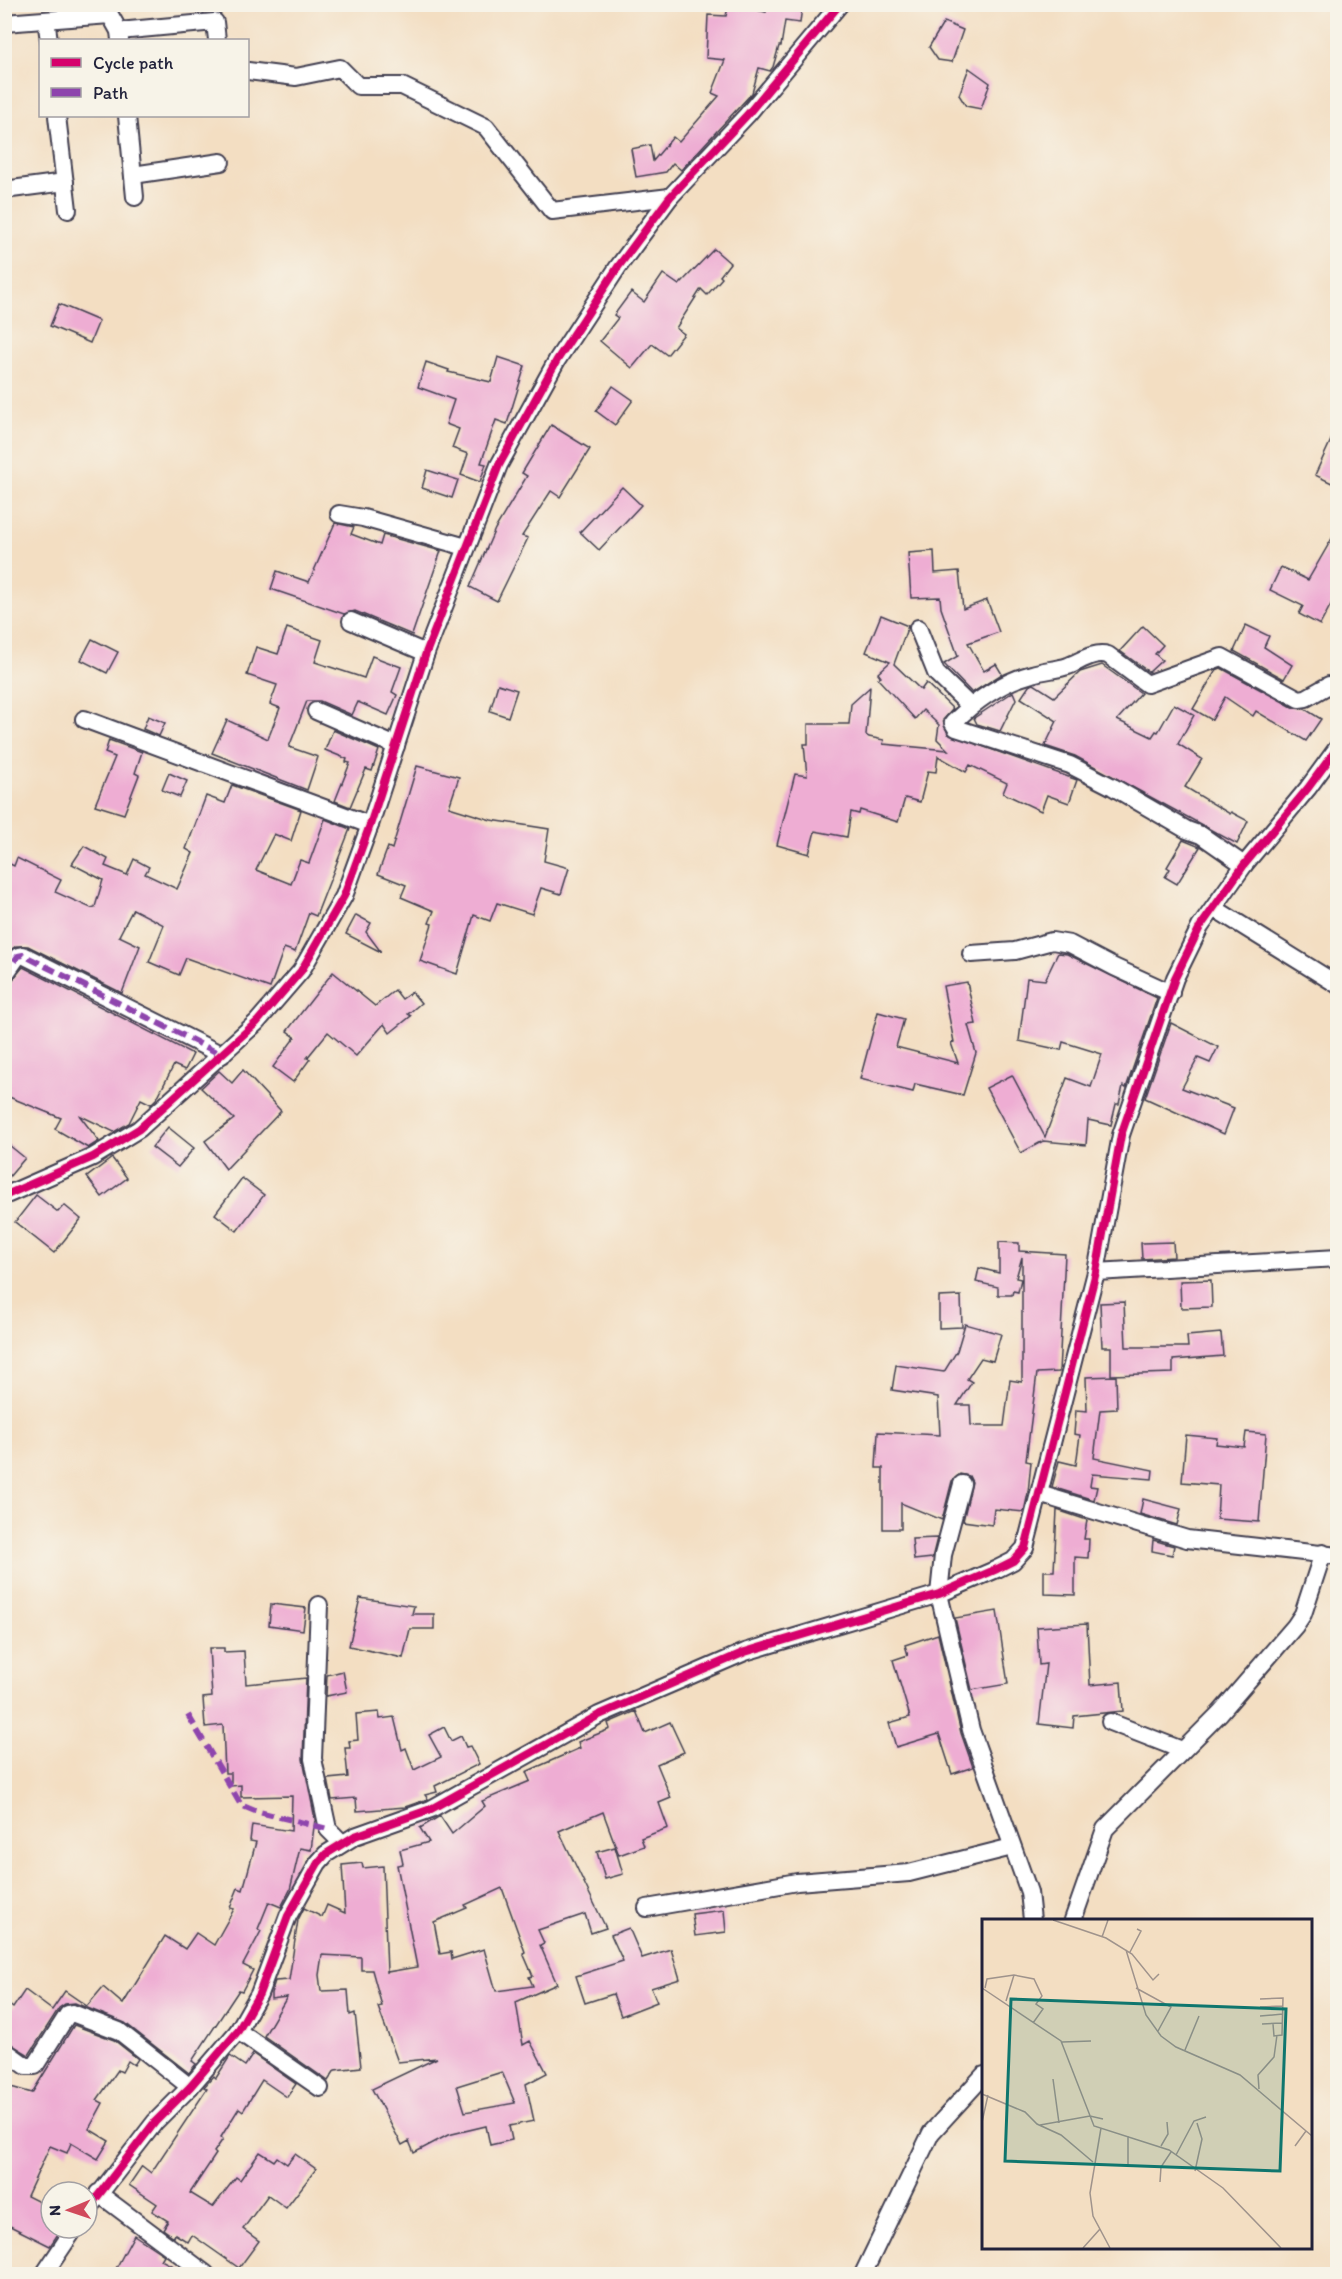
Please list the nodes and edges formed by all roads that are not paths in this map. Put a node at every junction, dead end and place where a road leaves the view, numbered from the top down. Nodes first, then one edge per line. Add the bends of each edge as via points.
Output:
1 (840, 4) edge
2 (46, 20) junction
3 (4, 23) edge
4 (119, 36) edge
5 (49, 39) edge
6 (217, 39) edge
7 (249, 71) edge
8 (57, 117) edge
9 (127, 117) edge
10 (220, 162) dead end
11 (133, 175) junction
12 (65, 182) junction
13 (4, 190) edge
14 (135, 197) dead end
15 (670, 197) junction
16 (68, 210) dead end
17 (339, 514) dead end
18 (466, 547) junction
19 (351, 621) dead end
20 (918, 628) dead end
21 (426, 653) junction
22 (1338, 689) edge
23 (970, 706) junction
24 (316, 711) dead end
25 (84, 719) dead end
26 (396, 746) junction
27 (1338, 747) edge
28 (370, 825) junction
29 (1244, 865) junction
30 (1214, 908) junction
31 (971, 954) dead end
32 (4, 976) edge
33 (1338, 985) edge
34 (1171, 993) junction
35 (222, 1055) junction
36 (4, 1196) edge
37 (1338, 1258) edge
38 (1096, 1272) junction
39 (962, 1484) dead end
40 (1039, 1494) junction
41 (1330, 1555) edge
42 (939, 1594) junction
43 (319, 1605) dead end
44 (1110, 1722) dead end
45 (1182, 1750) junction
46 (342, 1843) junction
47 (1012, 1847) junction
48 (647, 1908) dead end
49 (1032, 1919) edge
50 (1073, 1919) edge
51 (238, 2031) junction
52 (4, 2050) edge
53 (982, 2077) edge
54 (190, 2087) junction
55 (320, 2088) dead end
56 (99, 2192) edge
57 (99, 2194) edge
58 (67, 2240) edge
59 (44, 2274) edge
60 (206, 2274) edge
61 (863, 2274) edge

1 - 15 street via 747,115
2 - 3 street
2 - 4 street via 110,15
2 - 5 street
4 - 6 street via 215,22
7 - 15 street via 296,77 340,68 358,86 402,86 486,127 552,211
8 - 12 street
9 - 11 street
10 - 11 street
11 - 14 street
12 - 13 street
12 - 16 street
15 - 18 street via 557,360 499,465
17 - 18 street
18 - 21 street
19 - 21 street
20 - 23 street via 936,673
21 - 26 street
22 - 23 street via 1329,685 1299,699 1222,657 1147,684 1108,655 1100,654 1030,674
23 - 29 street via 953,723 955,728 1070,765 1201,835
24 - 26 street
25 - 28 street
26 - 28 street
27 - 29 street
28 - 35 street via 344,896 311,955 257,1022
29 - 30 street
30 - 33 street
30 - 34 street via 1200,927
31 - 34 street via 1015,951 1052,940 1070,944
32 - 35 street via 18,956 23,955
34 - 38 street via 1121,1135
35 - 36 street via 115,1146
37 - 38 street
38 - 40 street
39 - 42 street via 943,1555
40 - 41 street via 1187,1539
40 - 42 street via 1020,1554 997,1569
41 - 45 street via 1295,1626 1220,1713
42 - 46 street via 745,1652 599,1715 431,1809
42 - 47 street via 971,1730
43 - 46 street via 313,1759 328,1829
44 - 45 street
45 - 50 street via 1105,1829
46 - 51 street via 318,1863 288,1916 259,1994
47 - 48 street via 909,1873 797,1882
47 - 49 street via 1029,1892
51 - 54 street
51 - 55 street
52 - 54 street via 26,2066 35,2066 72,2013 119,2031
53 - 61 street via 931,2133
54 - 56 street via 155,2122
57 - 60 street
58 - 59 street

